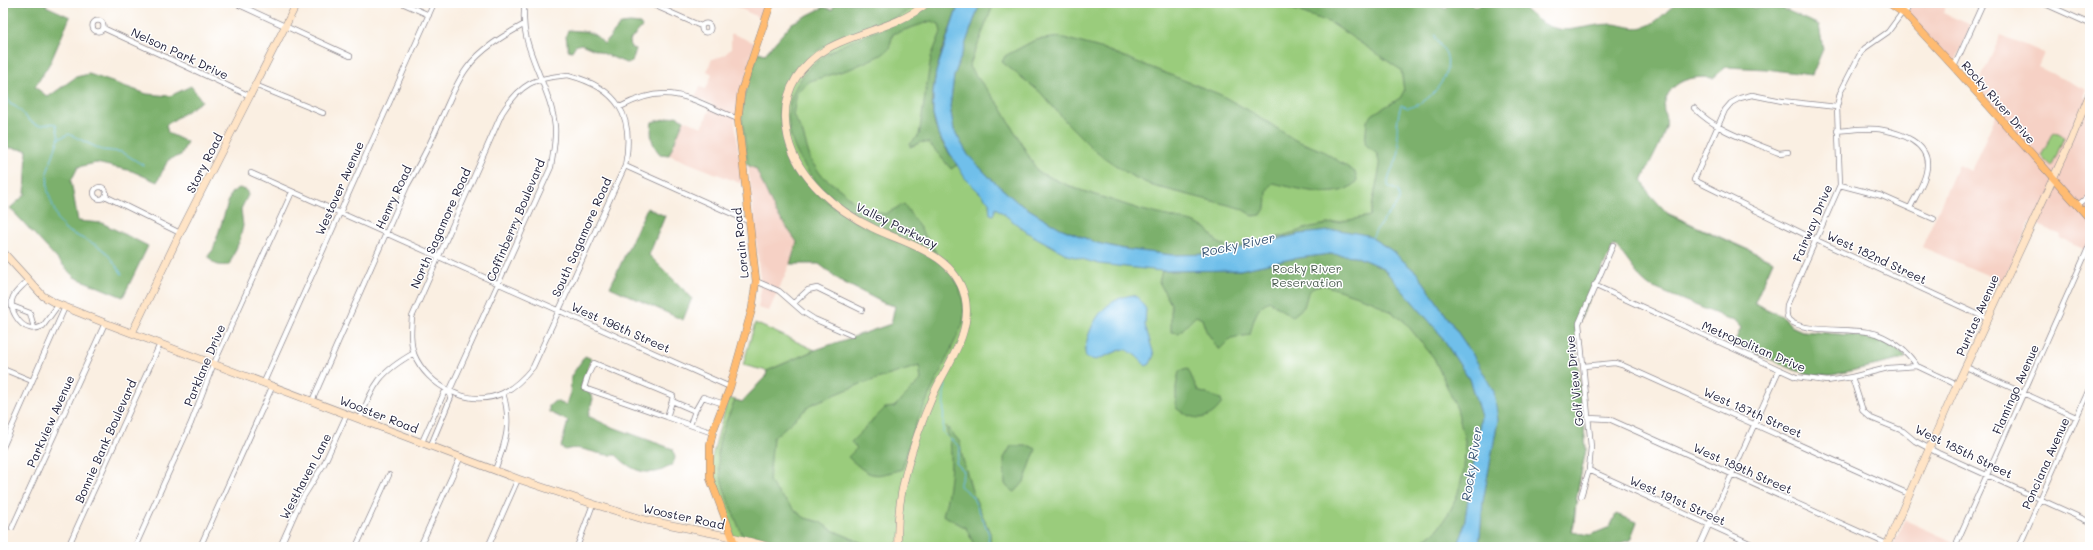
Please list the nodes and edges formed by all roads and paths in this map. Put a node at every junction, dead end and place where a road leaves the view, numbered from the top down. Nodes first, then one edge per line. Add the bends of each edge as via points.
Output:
1 (235, 3) edge
2 (297, 3) edge
3 (402, 3) edge
4 (434, 3) edge
5 (525, 3) edge
6 (649, 3) edge
7 (664, 3) edge
8 (771, 3) edge
9 (927, 3) edge
10 (1889, 3) edge
11 (1910, 3) edge
12 (1983, 3) edge
13 (2043, 3) edge
14 (662, 8) junction
15 (1904, 14) junction
16 (428, 15) junction
17 (2090, 24) edge
18 (523, 25) junction
19 (285, 26) junction
20 (701, 26) dead end
21 (103, 28) dead end
22 (350, 56) dead end
23 (1954, 67) junction
24 (540, 78) junction
25 (255, 85) junction
26 (2090, 93) edge
27 (250, 96) junction
28 (620, 107) junction
29 (1836, 107) junction
30 (1694, 108) dead end
31 (323, 113) dead end
32 (738, 119) junction
33 (1717, 126) junction
34 (1837, 131) junction
35 (1788, 152) dead end
36 (625, 166) junction
37 (251, 173) dead end
38 (2052, 179) junction
39 (1840, 185) junction
40 (292, 192) junction
41 (2090, 195) edge
42 (105, 196) dead end
43 (2078, 205) junction
44 (1910, 208) junction
45 (340, 212) junction
46 (1934, 219) dead end
47 (2090, 219) edge
48 (748, 221) junction
49 (180, 233) junction
50 (387, 233) junction
51 (1816, 240) junction
52 (2090, 244) edge
53 (1613, 245) dead end
54 (3, 252) edge
55 (438, 256) junction
56 (28, 280) junction
57 (756, 281) junction
58 (499, 283) junction
59 (1594, 285) junction
60 (794, 303) junction
61 (12, 306) junction
62 (62, 306) junction
63 (559, 310) junction
64 (862, 310) dead end
65 (1988, 319) junction
66 (105, 323) junction
67 (34, 328) junction
68 (132, 333) junction
69 (850, 335) dead end
70 (160, 344) junction
71 (414, 353) junction
72 (214, 365) junction
73 (1584, 366) junction
74 (1917, 366) junction
75 (1966, 367) junction
76 (3, 369) edge
77 (1779, 370) junction
78 (1852, 377) junction
79 (32, 381) junction
80 (264, 382) junction
81 (273, 385) junction
82 (1958, 385) junction
83 (730, 387) junction
84 (2090, 387) edge
85 (449, 392) junction
86 (2024, 392) junction
87 (503, 393) junction
88 (312, 401) junction
89 (672, 401) junction
90 (724, 404) junction
91 (695, 411) junction
92 (347, 414) junction
93 (667, 417) junction
94 (2076, 417) junction
95 (360, 418) junction
96 (1589, 418) junction
97 (1755, 423) junction
98 (690, 425) junction
99 (713, 433) junction
100 (422, 442) junction
101 (431, 445) junction
102 (3, 447) edge
103 (1930, 448) junction
104 (461, 456) junction
105 (495, 470) junction
106 (1589, 470) junction
107 (1731, 474) junction
108 (389, 475) dead end
109 (1987, 475) junction
110 (518, 479) junction
111 (1909, 494) junction
112 (1581, 496) dead end
113 (2040, 500) junction
114 (593, 504) junction
115 (2090, 522) edge
116 (1708, 525) junction
117 (12, 528) dead end
118 (732, 537) junction
119 (1957, 542) dead end
120 (1886, 545) edge
121 (68, 547) edge
122 (135, 547) edge
123 (200, 547) edge
124 (280, 547) edge
125 (356, 547) edge
126 (420, 547) edge
127 (488, 547) edge
128 (577, 547) edge
129 (736, 547) edge
130 (771, 547) edge
131 (898, 547) edge
132 (1699, 547) edge
133 (1758, 547) edge
134 (2019, 547) edge

1 - 19 street
2 - 19 street, Story Road
3 - 16 street
4 - 16 street, Westover Avenue
5 - 18 street, Coffinberry Boulevard
6 - 14 street
7 - 14 street
8 - 32 main road, Lorain Road via 741,92
9 - 131 street, Valley Parkway via 898,20 828,48 816,57 797,77 788,96 785,112 785,126 792,152 816,188 862,223 929,252 945,263 961,285 965,297 966,323 954,354 933,395 907,473 898,516
10 - 15 main road, Rocky River Drive
11 - 15 street, Fairway Drive
12 - 23 street
13 - 17 street
14 - 20 street
15 - 23 main road, Rocky River Drive
15 - 29 street, Fairway Drive via 1888,32 1865,48 1857,58
16 - 45 street, Westover Avenue
18 - 24 street, Coffinberry Boulevard
18 - 50 street, Henry Road via 492,45 467,68 407,186
19 - 22 street
19 - 25 street, Story Road
21 - 27 street, Nelson Park Drive
23 - 38 main road, Rocky River Drive
24 - 28 street, South Sagamore Road via 568,75 581,78 607,92
24 - 55 street, North Sagamore Road via 518,92 502,113
24 - 58 street, Coffinberry Boulevard via 555,126 551,167
25 - 27 street, Story Road
25 - 31 street
26 - 38 street, Puritas Avenue
27 - 49 street, Story Road
28 - 32 street via 651,94 678,94
28 - 36 street, South Sagamore Road via 629,138
29 - 33 street via 1752,95 1731,103
29 - 34 street, Fairway Drive
30 - 33 street
32 - 48 main road, Lorain Road
33 - 35 street via 1779,153
33 - 51 street, West 182nd Street via 1694,180
34 - 39 street, Fairway Drive
34 - 44 street via 1883,130 1914,142 1922,149 1926,157 1926,172
36 - 48 street
36 - 63 street, South Sagamore Road
37 - 40 street, West 196th Street
38 - 43 main road, Rocky River Drive
38 - 65 street, Puritas Avenue
39 - 44 street via 1882,196
39 - 51 street, Fairway Drive
40 - 45 street, West 196th Street
40 - 72 street, Parklane Drive
41 - 43 street
42 - 49 street
43 - 47 main road, Rocky River Drive
44 - 46 street
45 - 50 street, West 196th Street
45 - 80 street, Westover Avenue
48 - 57 main road, Lorain Road
49 - 68 street, Story Road
50 - 55 street, West 196th Street
50 - 88 street, Henry Road
51 - 65 street, West 182nd Street
51 - 74 street, Fairway Drive via 1788,305 1788,319 1807,327 1875,334 1900,346
52 - 86 street, Flamingo Avenue
53 - 59 street, Golf View Drive
54 - 56 street, Wooster Road
55 - 58 street, West 196th Street
55 - 71 street, North Sagamore Road via 412,317
56 - 61 street via 13,297
56 - 62 street, Wooster Road via 43,296
57 - 60 street via 779,291
57 - 83 main road, Lorain Road via 752,309
58 - 63 street, West 196th Street
58 - 85 street, Coffinberry Boulevard
59 - 73 street, Golf View Drive via 1579,323
59 - 77 street, Metropolitan Drive
60 - 64 street via 808,290 816,288
60 - 69 street via 814,319
61 - 67 street via 20,321
61 - 67 street via 30,313
62 - 66 street, Wooster Road
62 - 67 street via 43,326
62 - 79 street
63 - 83 street, West 196th Street
63 - 87 street, South Sagamore Road via 533,367 523,379
65 - 75 street, Puritas Avenue
66 - 68 street, Wooster Road
66 - 117 street, Parkview Avenue
68 - 70 street, Wooster Road
70 - 72 street, Wooster Road
70 - 121 street, Bonnie Bank Boulevard
71 - 85 street, North Sagamore Road via 426,374
71 - 95 street via 386,370
72 - 80 street, Wooster Road
72 - 122 street, Parklane Drive via 191,424
73 - 96 street, Golf View Drive
73 - 97 street, West 187th Street via 1615,363 1622,365
74 - 78 street, Metropolitan Drive via 1888,368
74 - 82 street, Metropolitan Drive
75 - 82 street, Puritas Avenue
75 - 86 street
76 - 79 street
77 - 78 street, Metropolitan Drive via 1811,380 1827,381
77 - 97 street
78 - 103 street, West 185th Street via 1863,411 1871,418 1903,431 1915,441
79 - 102 street
80 - 81 street, Wooster Road
81 - 88 street, Wooster Road
81 - 123 street
82 - 103 street, Puritas Avenue
83 - 90 main road, Lorain Road
84 - 94 street, Ponciana Avenue
85 - 87 street, South Sagamore Road via 472,397
85 - 100 street, Coffinberry Boulevard via 444,393
85 - 101 street, Coffinberry Boulevard via 451,397
86 - 94 street
86 - 109 street, Flamingo Avenue
87 - 105 street via 508,426 505,444
88 - 92 street, Wooster Road
89 - 91 street
89 - 93 street
89 - 93 street via 673,396 594,363 588,375 584,388
90 - 91 street via 703,396
90 - 99 main road, Lorain Road
91 - 98 street
92 - 95 street, Wooster Road
92 - 124 street, Westhaven Lane via 324,464 300,502
93 - 98 street
94 - 113 street, Ponciana Avenue
95 - 100 street, Wooster Road
96 - 106 street, Golf View Drive
96 - 107 street, West 189th Street via 1609,419
97 - 107 street
97 - 111 street, West 187th Street
98 - 99 street
99 - 118 main road, Lorain Road via 709,458 710,478
100 - 101 street, Wooster Road
101 - 104 street, Wooster Road
103 - 109 street, West 185th Street
103 - 111 street, Puritas Avenue
104 - 105 street, Wooster Road
104 - 126 street
105 - 110 street, Wooster Road
106 - 112 street, Golf View Drive
106 - 116 street, West 191st Street
107 - 116 street
107 - 120 street, West 189th Street
108 - 125 street
109 - 113 street, West 185th Street
109 - 119 street, Flamingo Avenue
110 - 114 street, Wooster Road
110 - 127 street
111 - 120 street, Puritas Avenue
113 - 115 street, West 185th Street
113 - 134 street, Ponciana Avenue
114 - 118 street, Wooster Road via 646,520
114 - 128 street
116 - 132 street
116 - 133 street, West 191st Street
118 - 129 main road, Lorain Road
118 - 130 street, Wooster Road

